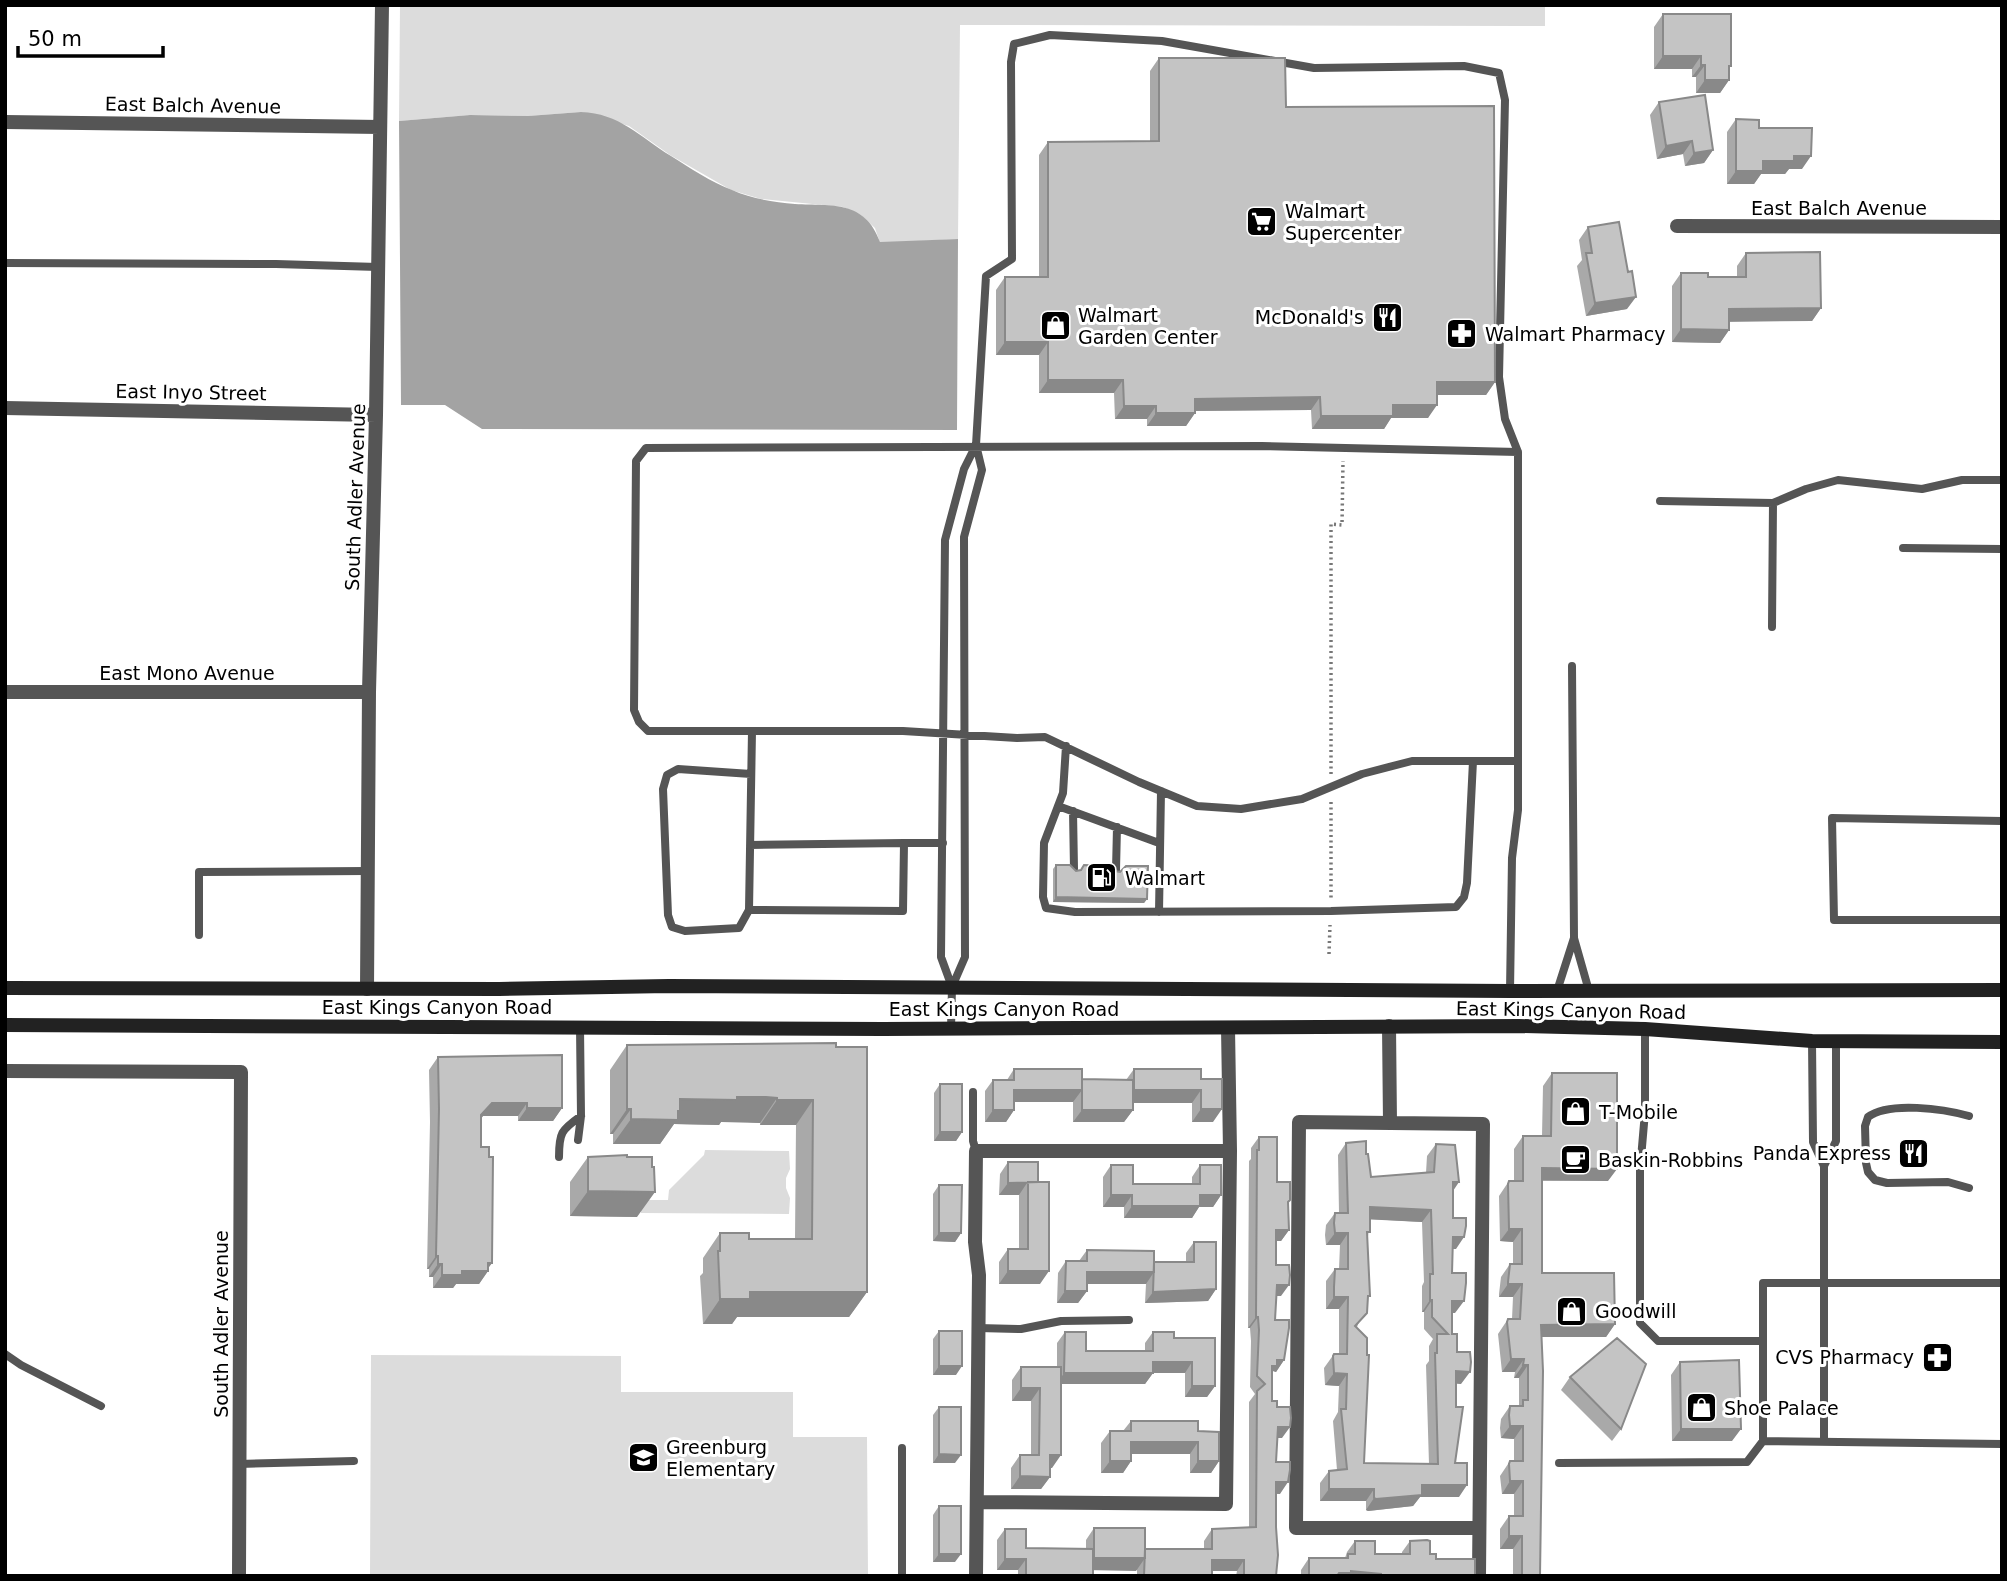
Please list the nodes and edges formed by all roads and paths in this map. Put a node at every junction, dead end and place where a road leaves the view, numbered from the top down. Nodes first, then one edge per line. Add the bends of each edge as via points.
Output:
1 (382, 5) edge
2 (5, 122) edge
3 (380, 127) junction
4 (1677, 226) dead end
5 (2002, 227) edge
6 (5, 263) edge
7 (378, 267) junction
8 (5, 408) edge
9 (376, 415) junction
10 (976, 445) junction
11 (1343, 448) junction
12 (1518, 452) junction
13 (2002, 480) edge
14 (1660, 501) dead end
15 (1773, 503) junction
16 (1903, 548) dead end
17 (2002, 549) edge
18 (1772, 627) dead end
19 (1572, 666) dead end
20 (5, 692) edge
21 (369, 692) junction
22 (752, 731) junction
23 (944, 732) junction
24 (964, 733) junction
25 (1066, 746) junction
26 (1473, 761) junction
27 (1517, 761) junction
28 (751, 774) junction
29 (1331, 787) junction
30 (1161, 792) junction
31 (1058, 806) junction
32 (1073, 811) junction
33 (2002, 821) edge
34 (1117, 827) junction
35 (904, 843) junction
36 (943, 843) junction
37 (1159, 843) junction
38 (750, 845) junction
39 (1074, 869) edge
40 (1116, 870) edge
41 (366, 871) junction
42 (1074, 902) edge
43 (749, 910) junction
44 (1331, 911) junction
45 (1075, 912) junction
46 (1159, 912) junction
47 (2002, 920) edge
48 (199, 935) dead end
49 (1574, 938) junction
50 (1329, 954) dead end
51 (952, 987) junction
52 (5, 988) edge
53 (367, 989) junction
54 (2002, 990) edge
55 (1510, 991) junction
56 (1557, 991) junction
57 (1588, 991) junction
58 (5, 1025) edge
59 (1389, 1026) junction
60 (579, 1027) junction
61 (1228, 1028) junction
62 (951, 1029) junction
63 (1645, 1029) junction
64 (1812, 1041) junction
65 (1836, 1041) junction
66 (2002, 1042) edge
67 (5, 1071) edge
68 (973, 1092) dead end
69 (581, 1116) junction
70 (1969, 1116) dead end
71 (1390, 1123) junction
72 (578, 1140) dead end
73 (976, 1151) junction
74 (1230, 1151) junction
75 (559, 1157) dead end
76 (1824, 1166) junction
77 (1969, 1188) dead end
78 (1824, 1282) junction
79 (2002, 1283) edge
80 (1129, 1320) dead end
81 (978, 1328) junction
82 (1763, 1341) junction
83 (5, 1354) edge
84 (101, 1406) dead end
85 (1763, 1441) junction
86 (1824, 1442) junction
87 (2002, 1444) edge
88 (902, 1448) dead end
89 (354, 1461) dead end
90 (1559, 1463) dead end
91 (239, 1464) junction
92 (976, 1502) junction
93 (1479, 1528) junction
94 (239, 1576) edge
95 (902, 1576) edge
96 (976, 1576) edge
97 (1479, 1576) edge

1 - 3 street, South Adler Avenue
2 - 3 street, East Balch Avenue
3 - 7 street, South Adler Avenue
4 - 5 street, East Balch Avenue
6 - 7 lane
7 - 9 street, South Adler Avenue
8 - 9 street, East Inyo Street
9 - 21 street, South Adler Avenue
10 - 11 lane
10 - 12 lane via 986,276 1012,259 1014,44 1050,35 1163,41 1314,68 1464,66 1499,73 1505,100 1499,377 1505,419
10 - 22 lane via 646,447 636,461 634,710 648,731
10 - 23 lane via 964,469 945,540
10 - 24 lane via 982,470 964,537
11 - 12 lane
11 - 29 path via 1342,525 1331,524
12 - 27 lane
13 - 15 lane via 1962,480 1922,489 1838,480
14 - 15 lane
15 - 18 lane
16 - 17 lane
19 - 49 lane
20 - 21 street, East Mono Avenue
21 - 41 street, South Adler Avenue
22 - 23 lane
22 - 28 lane
23 - 24 lane
23 - 36 lane
24 - 25 lane via 1045,737
24 - 51 lane via 965,957
25 - 30 lane
25 - 31 lane
26 - 27 lane
26 - 29 lane via 1412,761
26 - 44 lane via 1466,883 1464,897 1456,907
27 - 55 lane
28 - 38 lane
28 - 43 lane via 678,769 667,775 663,789 668,915 673,927 685,931 739,928
29 - 30 lane via 1302,799 1241,809 1198,806
29 - 44 path
30 - 37 lane
31 - 32 lane
31 - 45 lane via 1044,843 1043,897 1046,908
32 - 34 lane
32 - 39 lane
33 - 47 lane via 1832,818 1834,920
34 - 37 lane
34 - 40 lane
35 - 36 lane
35 - 38 lane
35 - 43 lane via 903,911
36 - 51 lane via 941,957
37 - 46 lane
38 - 43 lane
41 - 48 lane via 199,872
41 - 53 street, South Adler Avenue
42 - 45 lane
44 - 46 lane
44 - 50 path
45 - 46 lane via 1116,907
49 - 56 lane
49 - 57 lane
51 - 53 main road, East Kings Canyon Road
51 - 55 main road, East Kings Canyon Road
51 - 62 lane
52 - 53 main road, East Kings Canyon Road
54 - 57 main road, East Kings Canyon Road
55 - 56 main road, East Kings Canyon Road
56 - 57 main road, East Kings Canyon Road
58 - 60 main road, East Kings Canyon Road
59 - 61 main road, East Kings Canyon Road
59 - 63 main road, East Kings Canyon Road
59 - 71 street
60 - 62 main road, East Kings Canyon Road
60 - 69 lane
61 - 62 main road, East Kings Canyon Road
61 - 74 street
63 - 64 main road, East Kings Canyon Road
63 - 82 lane via 1640,1323 1658,1341
64 - 65 main road, East Kings Canyon Road
64 - 76 lane via 1813,1142
65 - 66 main road, East Kings Canyon Road
65 - 76 lane via 1836,1141
67 - 91 street, South Adler Avenue via 241,1072
68 - 73 lane
69 - 72 lane
69 - 75 lane via 560,1135
70 - 77 lane via 1947,1110 1884,1109 1868,1117 1865,1126 1866,1163 1875,1180 1948,1182
71 - 93 street via 1483,1124
71 - 93 street via 1299,1122 1296,1528
73 - 74 street
73 - 81 street
74 - 92 street via 1226,1504
76 - 78 lane
78 - 79 lane
78 - 82 lane via 1763,1283
78 - 86 lane
80 - 81 lane
81 - 92 street
82 - 85 lane
83 - 84 lane
85 - 86 lane
85 - 90 lane via 1746,1462
86 - 87 lane
88 - 95 lane
89 - 91 lane
91 - 94 street, South Adler Avenue
92 - 96 street
93 - 97 street

